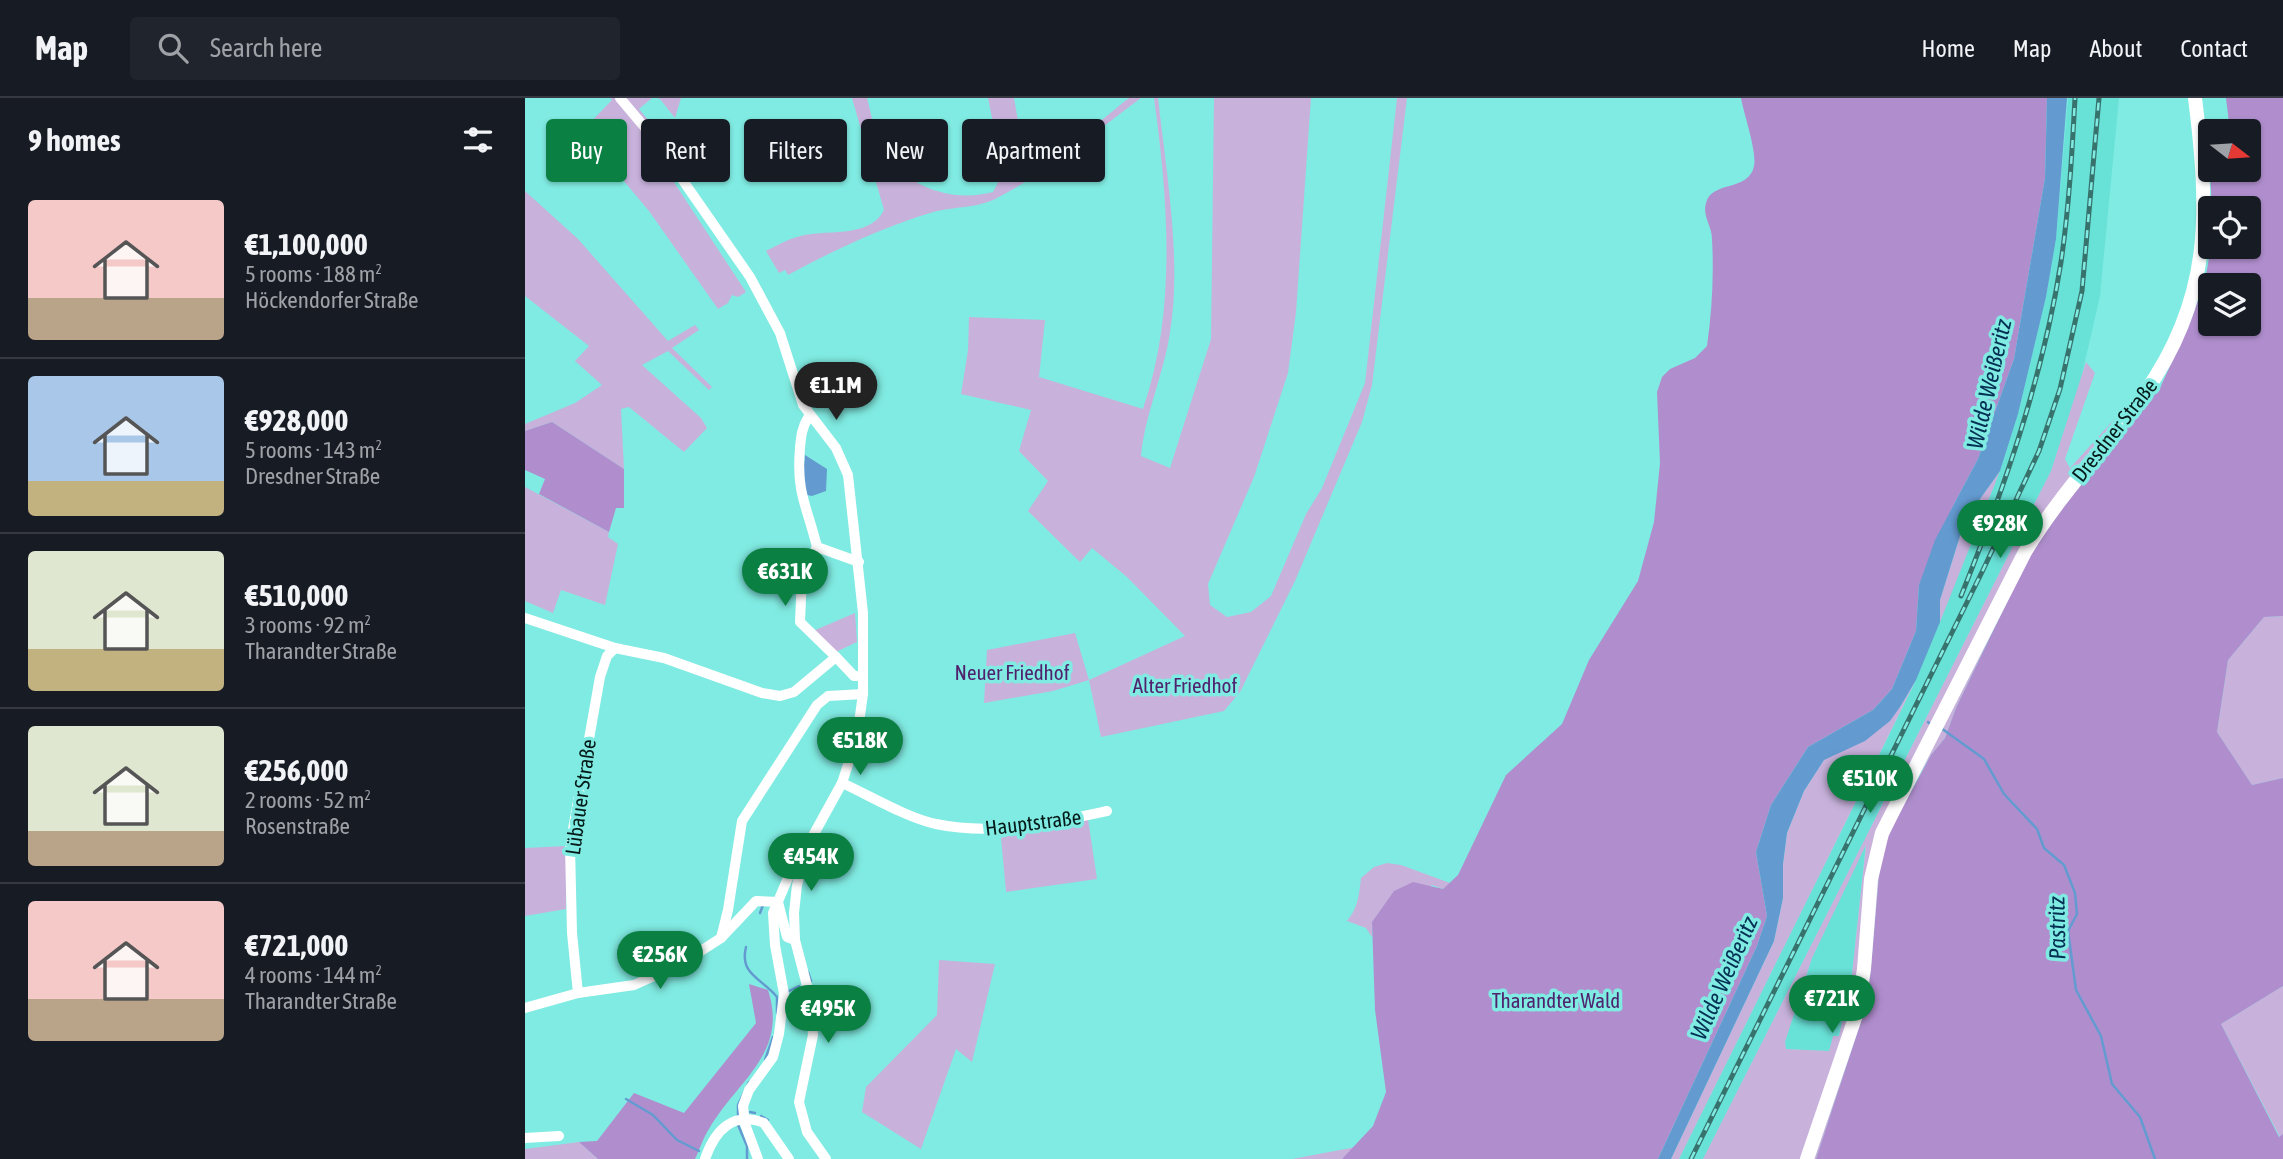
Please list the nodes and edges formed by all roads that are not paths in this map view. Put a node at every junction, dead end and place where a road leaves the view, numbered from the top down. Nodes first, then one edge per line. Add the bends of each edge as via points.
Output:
1 (620, 98) edge
2 (2196, 98) edge
3 (809, 416) junction
4 (817, 547) junction
5 (859, 562) junction
6 (525, 618) edge
7 (615, 648) junction
8 (836, 657) junction
9 (863, 676) junction
10 (863, 694) junction
11 (842, 783) junction
12 (1107, 811) dead end
13 (804, 841) dead end
14 (778, 902) junction
15 (721, 938) junction
16 (795, 940) junction
17 (578, 993) junction
18 (525, 1008) edge
19 (740, 1119) junction
20 (559, 1136) dead end
21 (525, 1138) edge
22 (705, 1159) edge
23 (758, 1159) edge
24 (789, 1159) edge
25 (826, 1159) edge
26 (1807, 1159) edge

1 - 3 street via 652,136 750,277 780,333
2 - 26 main road, Dresdner Straße via 2203,241 2196,283 2180,330 2143,395 2048,515 2025,552 1895,803 1871,879 1857,1012
3 - 4 street via 802,432 798,480
3 - 5 street via 844,462
4 - 5 street
4 - 8 street via 802,575 800,622
5 - 9 street
6 - 7 street
7 - 8 street via 664,658 780,696 794,692
7 - 17 street, Lübauer Straße via 600,677 570,846
8 - 9 street via 854,676
9 - 10 street
10 - 11 street via 857,737
10 - 15 street via 828,695 817,705 746,814
11 - 12 street, Hauptstraße via 933,824 983,829
11 - 16 street via 806,851 797,885
13 - 14 street
14 - 15 street via 751,904
14 - 16 street via 787,937
14 - 19 street via 773,929 784,994 779,1034 773,1057 750,1090
15 - 17 street via 679,965 634,985
16 - 25 street via 813,1018 812,1049 799,1102 807,1132
17 - 18 street
19 - 22 street via 713,1141
19 - 23 street
19 - 24 street via 765,1123
20 - 21 street

